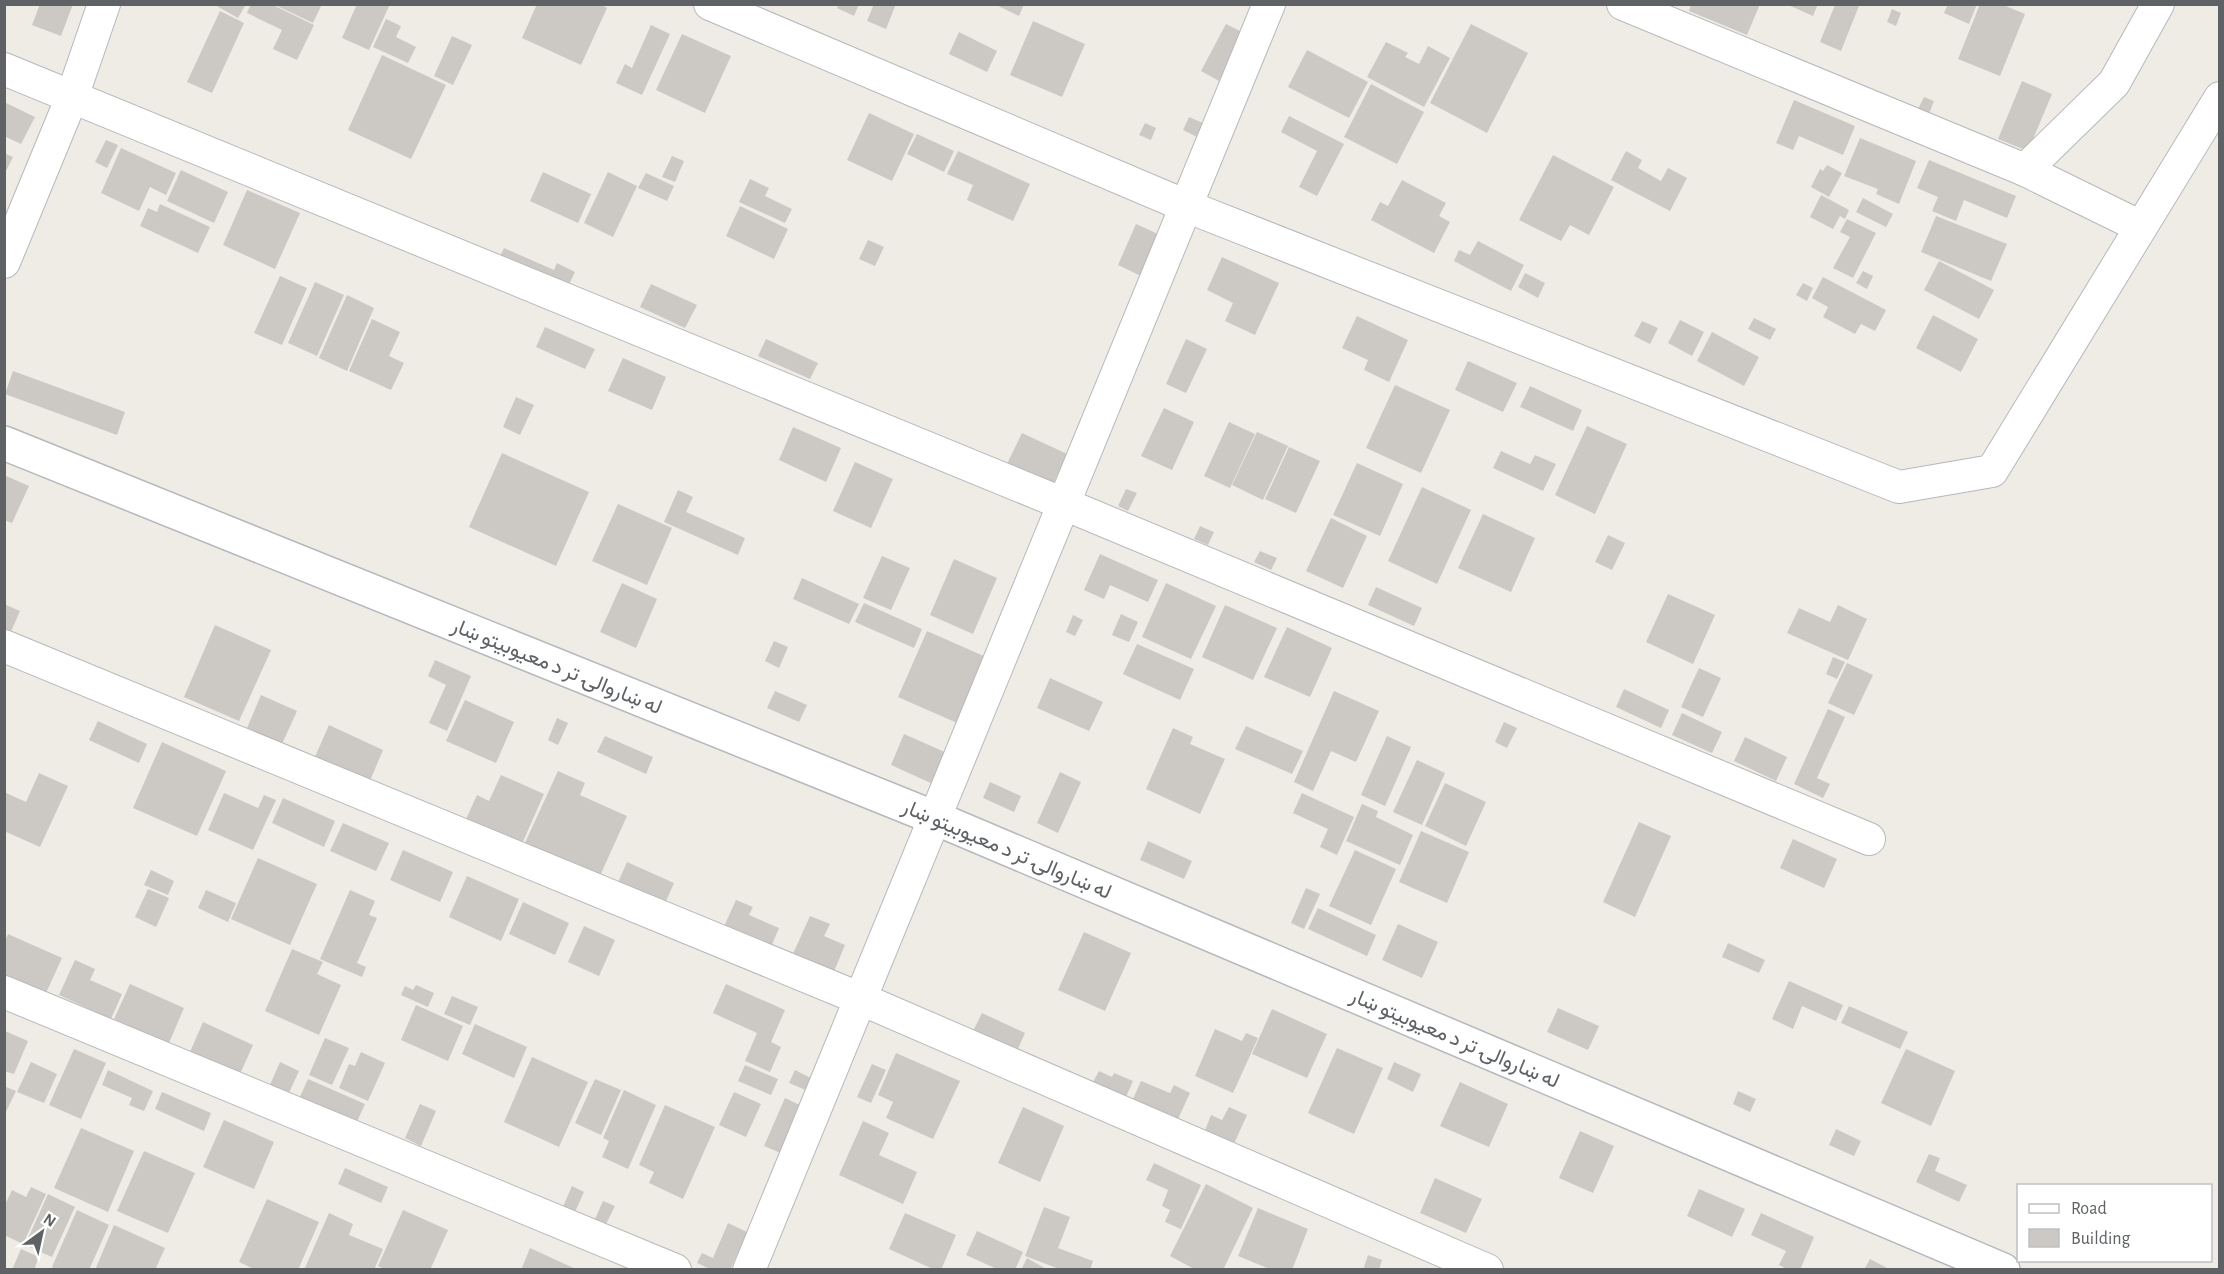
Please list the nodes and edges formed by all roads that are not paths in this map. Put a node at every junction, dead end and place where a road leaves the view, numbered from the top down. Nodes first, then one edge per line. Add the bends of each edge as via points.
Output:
1 (104, 4) edge
2 (710, 4) edge
3 (1269, 4) edge
4 (1623, 4) edge
5 (2158, 4) edge
6 (4, 69) edge
7 (72, 97) junction
8 (2220, 98) edge
9 (2025, 170) junction
10 (1186, 206) junction
11 (2141, 227) junction
12 (4, 262) edge
13 (4, 444) edge
14 (1064, 504) junction
15 (4, 646) edge
16 (935, 818) junction
17 (1869, 839) dead end
18 (4, 992) edge
19 (861, 999) junction
20 (675, 1269) edge
21 (749, 1269) edge
22 (1487, 1269) edge
23 (2003, 1269) edge

1 - 7 street
2 - 10 street
3 - 10 street
4 - 9 street
5 - 9 street via 2114,83
6 - 7 street
7 - 12 street
7 - 14 street
8 - 11 street
9 - 11 street
10 - 11 street via 1899,487 1992,471
10 - 14 street
13 - 16 street, له ښاروالۍ تر د معیوبیتو ښار
14 - 16 street
14 - 17 street
15 - 19 street
16 - 19 street
16 - 23 street, له ښاروالۍ تر د معیوبیتو ښار
18 - 20 street
19 - 21 street
19 - 22 street

